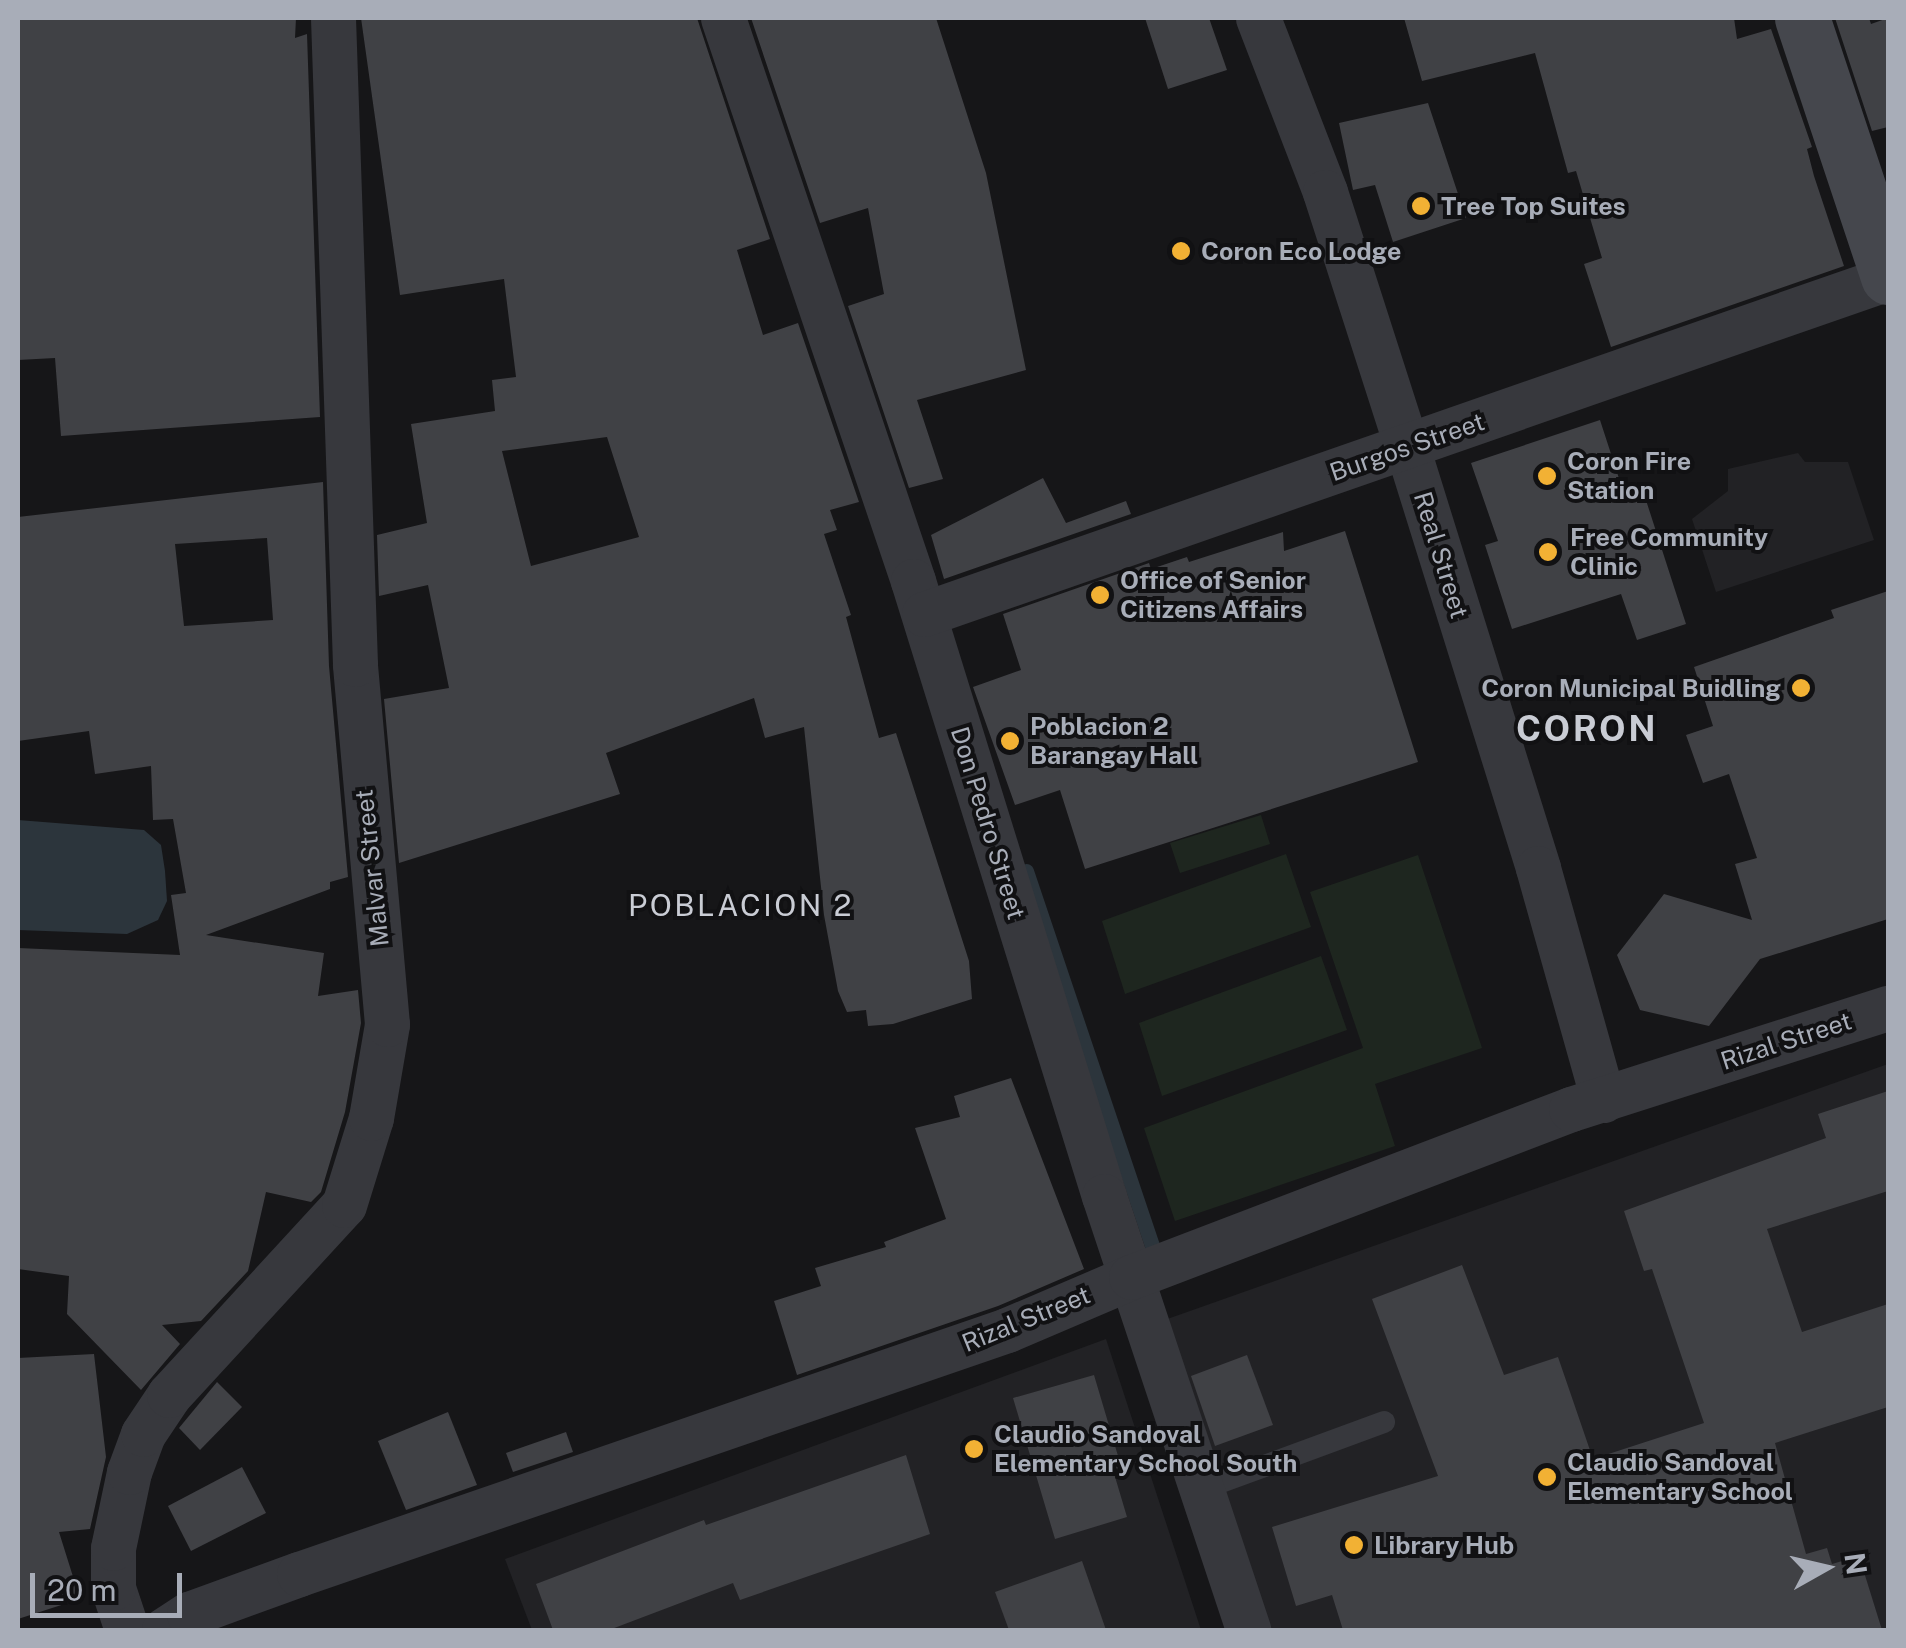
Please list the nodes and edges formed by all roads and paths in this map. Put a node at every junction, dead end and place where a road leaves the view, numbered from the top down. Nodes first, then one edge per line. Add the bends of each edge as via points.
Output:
1 (333, 18) edge
2 (723, 18) edge
3 (1258, 18) edge
4 (1802, 18) edge
5 (1888, 277) edge
6 (1407, 447) junction
7 (924, 614) junction
8 (1888, 1008) edge
9 (1603, 1100) junction
10 (1131, 1277) junction
11 (1384, 1422) dead end
12 (1202, 1489) junction
13 (127, 1630) edge
14 (164, 1630) edge
15 (1248, 1630) edge

1 - 13 street, Malvar Street via 355,664 388,1024 371,1118 344,1205 169,1395 144,1434 113,1548 113,1588
2 - 7 street, Don Pedro Street
3 - 6 street, Real Street via 1325,192
4 - 5 main road
5 - 6 street, Burgos Street
6 - 7 street, Burgos Street
6 - 9 street, Real Street
7 - 10 street, Don Pedro Street
8 - 9 street, Rizal Street
9 - 10 street, Rizal Street
10 - 12 street, Don Pedro Street
10 - 14 street, Rizal Street via 1007,1330 189,1614
11 - 12 lane
12 - 15 street, Don Pedro Street

